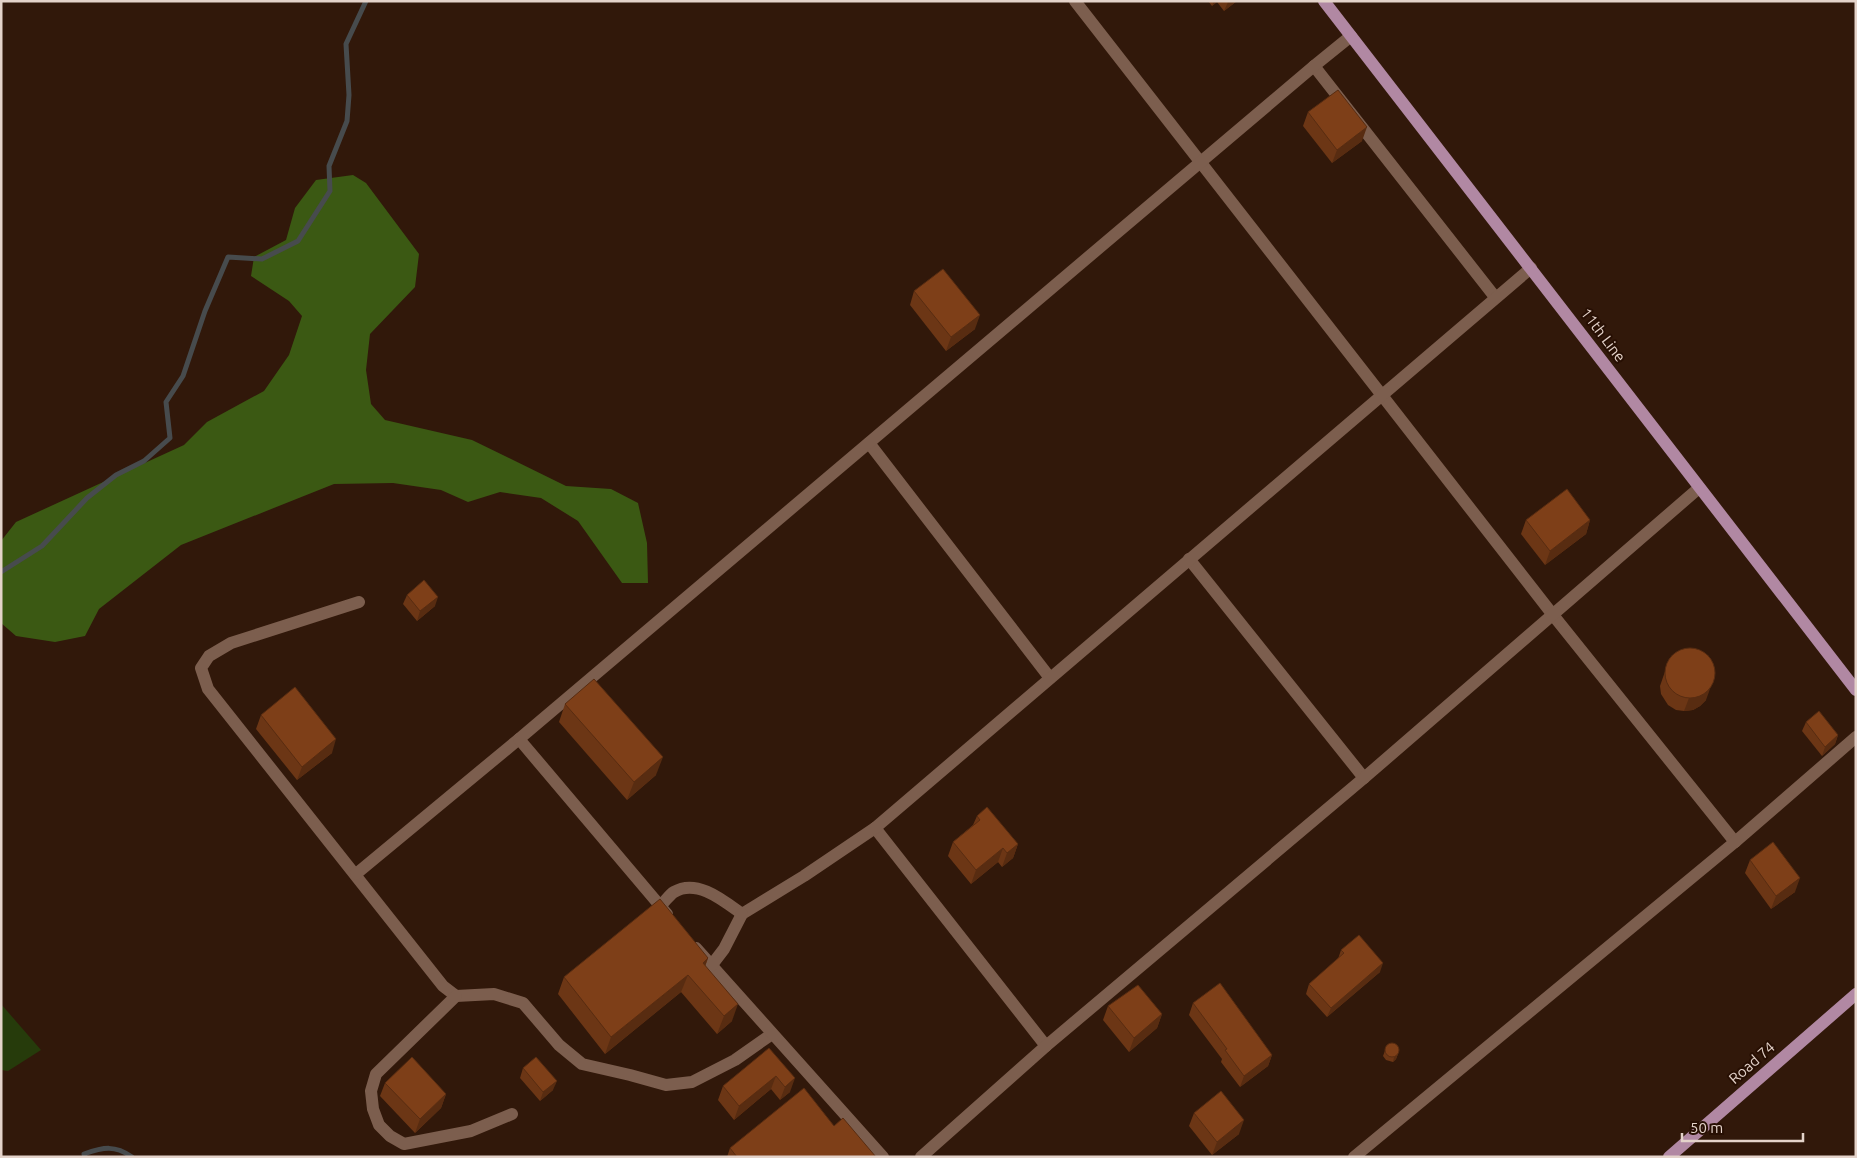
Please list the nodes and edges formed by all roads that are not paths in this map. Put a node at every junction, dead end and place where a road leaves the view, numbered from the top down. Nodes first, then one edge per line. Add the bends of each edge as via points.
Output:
1 (1075, 1) edge
2 (1324, 1) edge
3 (1351, 36) junction
4 (1314, 66) junction
5 (1200, 162) junction
6 (1531, 268) junction
7 (1495, 297) junction
8 (1381, 394) junction
9 (869, 442) junction
10 (1699, 488) junction
11 (1189, 558) junction
12 (359, 602) dead end
13 (1553, 615) junction
14 (1050, 678) junction
15 (1856, 690) edge
16 (1856, 737) edge
17 (519, 739) junction
18 (1364, 778) junction
19 (875, 828) junction
20 (1735, 842) junction
21 (356, 874) junction
22 (660, 906) junction
23 (742, 914) junction
24 (673, 921) edge
25 (686, 936) edge
26 (711, 966) junction
27 (1856, 994) edge
28 (456, 996) junction
29 (772, 1034) junction
30 (1046, 1046) junction
31 (512, 1114) dead end
32 (883, 1157) edge
33 (921, 1157) edge
34 (1354, 1157) edge
35 (1669, 1157) edge

1 - 5 lane
2 - 3 main road, 11th Line
3 - 4 lane
3 - 6 main road, 11th Line
4 - 5 lane
4 - 7 lane
5 - 8 lane
5 - 9 lane
6 - 7 lane
6 - 10 main road, 11th Line
7 - 8 lane
8 - 11 lane
8 - 13 lane
9 - 14 lane
9 - 17 lane
10 - 13 lane
10 - 15 main road, 11th Line
11 - 14 lane
11 - 18 lane
12 - 21 lane via 231,643 209,656 201,668 208,689
13 - 18 lane
13 - 20 lane
14 - 19 lane
16 - 20 lane
17 - 21 lane
17 - 22 lane
18 - 30 lane
19 - 23 lane
19 - 30 lane
20 - 34 lane
21 - 28 lane via 442,986
22 - 23 lane via 674,892 691,886 715,895
22 - 24 lane
23 - 26 lane
25 - 26 lane
26 - 29 lane
27 - 35 main road, Road 74
28 - 29 lane via 494,994 523,1003 559,1045 582,1064 666,1085 692,1082 735,1060
28 - 31 lane via 376,1074 371,1091 379,1125 404,1144 471,1131
29 - 32 lane
30 - 33 lane

